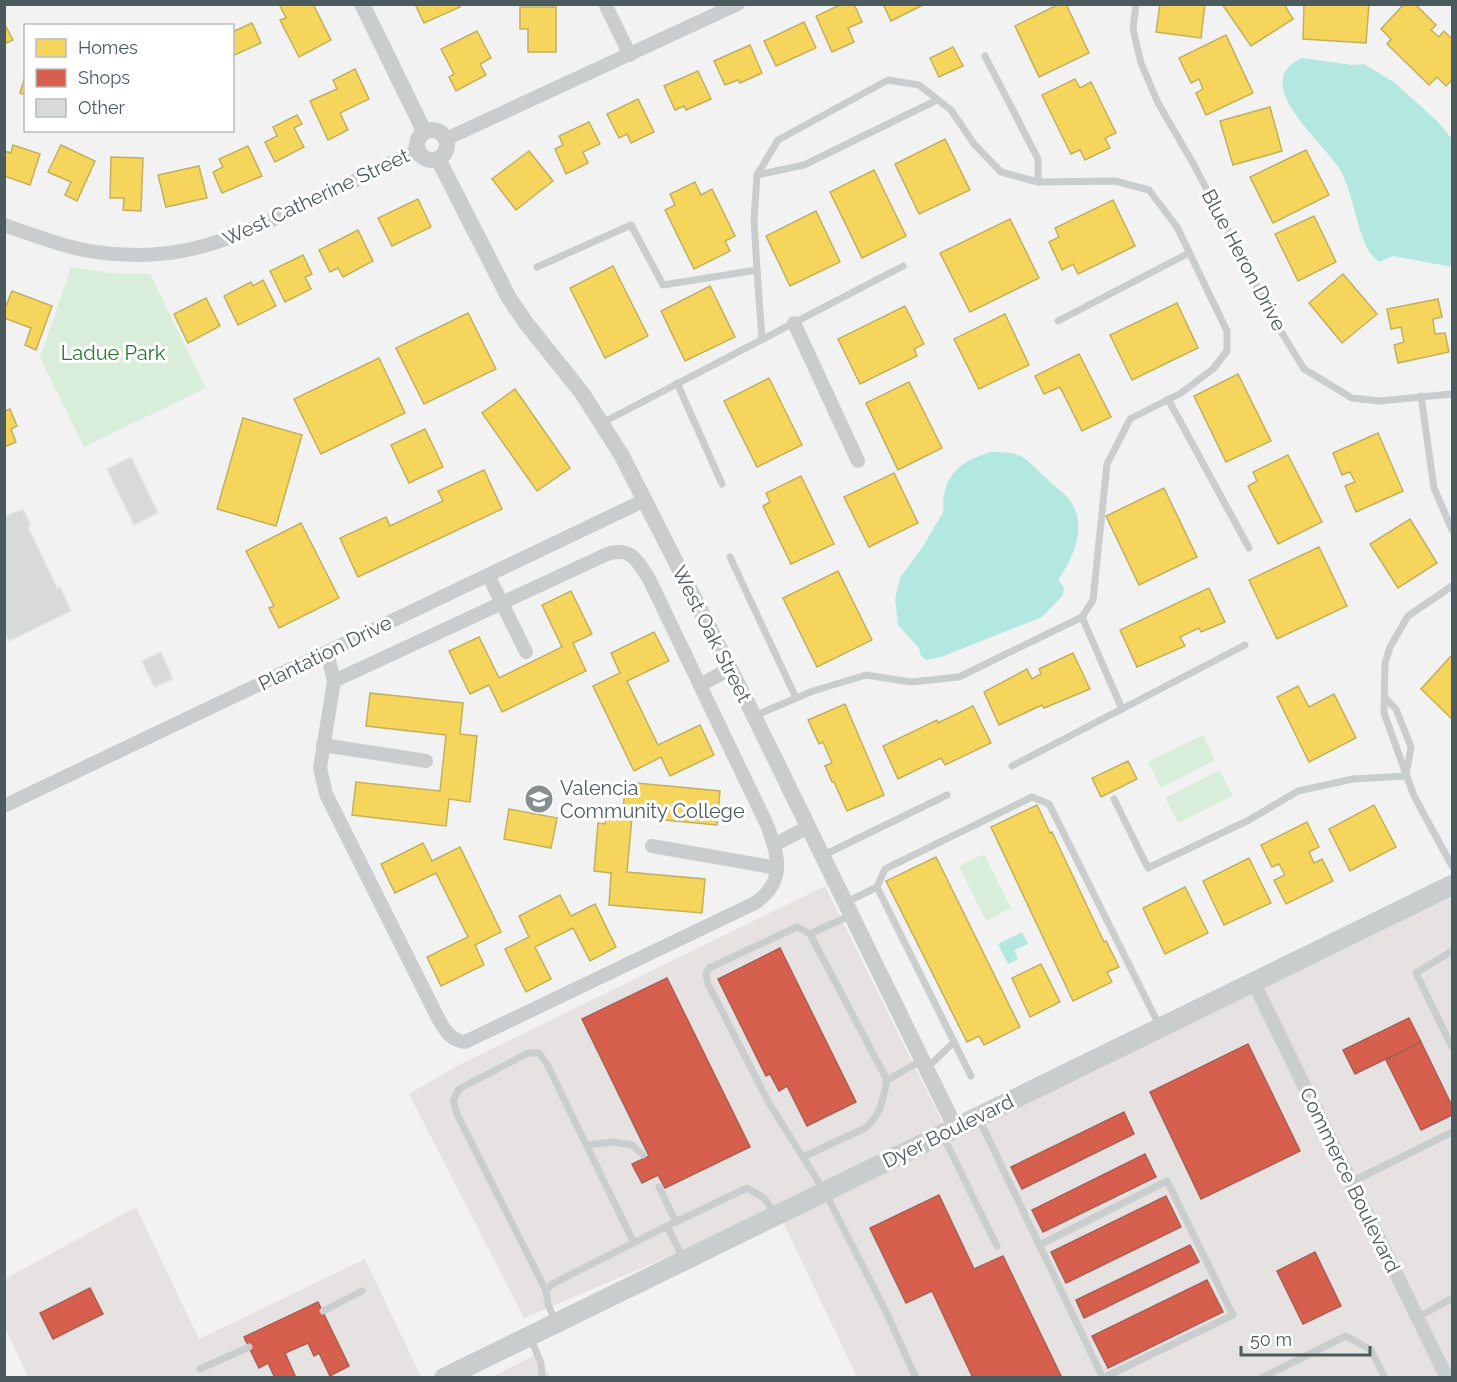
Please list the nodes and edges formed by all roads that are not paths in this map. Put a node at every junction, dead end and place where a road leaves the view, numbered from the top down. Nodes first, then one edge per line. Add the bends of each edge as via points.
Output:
1 (362, 4) edge
2 (605, 4) edge
3 (738, 4) edge
4 (1136, 4) edge
5 (630, 55) junction
6 (985, 56) dead end
7 (937, 100) junction
8 (424, 131) junction
9 (446, 139) junction
10 (418, 150) junction
11 (438, 159) junction
12 (756, 175) junction
13 (1038, 182) junction
14 (4, 225) edge
15 (1189, 253) junction
16 (537, 267) dead end
17 (903, 267) dead end
18 (758, 270) junction
19 (1058, 321) dead end
20 (794, 323) junction
21 (762, 339) junction
22 (677, 383) junction
23 (1452, 394) edge
24 (1421, 396) junction
25 (1168, 399) junction
26 (602, 423) junction
27 (858, 461) dead end
28 (722, 484) dead end
29 (645, 500) junction
30 (1452, 530) edge
31 (1249, 548) dead end
32 (730, 557) dead end
33 (488, 575) junction
34 (1452, 586) edge
35 (501, 603) junction
36 (1082, 617) junction
37 (1245, 645) dead end
38 (327, 652) junction
39 (526, 652) dead end
40 (730, 669) junction
41 (334, 681) junction
42 (700, 685) junction
43 (796, 698) junction
44 (1385, 698) junction
45 (1122, 709) junction
46 (754, 716) junction
47 (323, 745) junction
48 (426, 761) dead end
49 (1012, 766) dead end
50 (1406, 776) junction
51 (947, 795) dead end
52 (1114, 799) dead end
53 (4, 806) edge
54 (808, 827) junction
55 (774, 845) junction
56 (652, 846) dead end
57 (822, 856) junction
58 (1452, 867) edge
59 (777, 868) junction
60 (1452, 885) edge
61 (877, 887) junction
62 (848, 909) junction
63 (810, 934) junction
64 (1452, 951) edge
65 (1253, 981) junction
66 (1160, 1027) junction
67 (954, 1042) junction
68 (1452, 1047) edge
69 (925, 1065) junction
70 (971, 1076) dead end
71 (887, 1080) junction
72 (978, 1117) junction
73 (949, 1131) junction
74 (1452, 1132) edge
75 (587, 1145) junction
76 (643, 1155) dead end
77 (803, 1157) junction
78 (1351, 1182) junction
79 (659, 1187) dead end
80 (825, 1192) junction
81 (776, 1215) junction
82 (676, 1222) junction
83 (667, 1226) junction
84 (633, 1241) junction
85 (1039, 1245) junction
86 (998, 1246) dead end
87 (684, 1260) junction
88 (362, 1291) dead end
89 (546, 1291) junction
90 (1452, 1298) edge
91 (323, 1311) dead end
92 (1417, 1317) junction
93 (556, 1323) junction
94 (529, 1336) junction
95 (249, 1347) dead end
96 (200, 1369) dead end
97 (1273, 1375) edge
98 (444, 1377) edge
99 (542, 1377) edge
100 (916, 1377) edge
101 (1103, 1377) edge
102 (1261, 1377) edge
103 (1385, 1377) edge
104 (1446, 1377) edge

1 - 8 street
2 - 5 street
3 - 5 street
4 - 24 lane, Blue Heron Drive via 1132,29 1158,103 1276,325 1304,369 1352,398 1380,401
5 - 9 street
6 - 13 lane via 1038,159
7 - 12 lane via 804,165
7 - 12 lane via 919,86 888,80 778,140
7 - 13 lane via 951,110 974,144 1001,172
8 - 9 street via 437,130
8 - 10 street via 418,138
9 - 11 street via 446,151
10 - 11 street via 426,159
10 - 14 street, West Catherine Street via 249,231 183,252 95,252
11 - 26 street, West Oak Street via 508,298
12 - 18 lane
13 - 15 lane via 1115,181 1149,190 1177,227
15 - 19 lane
15 - 25 lane via 1227,332 1227,351 1213,369
16 - 18 lane via 631,225 663,285
17 - 20 lane
18 - 21 lane
20 - 21 lane
20 - 27 street
21 - 22 lane
22 - 26 lane
22 - 28 lane
23 - 24 lane, Blue Heron Drive
24 - 30 lane via 1434,489
25 - 31 lane
25 - 36 lane via 1130,419 1107,464 1093,600
26 - 29 street, West Oak Street
29 - 33 street, Plantation Drive
29 - 40 street, West Oak Street
32 - 43 lane
33 - 35 street
33 - 38 street, Plantation Drive
34 - 44 lane via 1408,616 1385,663
35 - 39 street
35 - 41 street
35 - 42 street via 617,550 625,552 635,558 650,581
36 - 43 lane via 959,677 911,682 866,675
36 - 45 lane
37 - 45 lane
38 - 41 street
38 - 53 street, Plantation Drive
40 - 42 street
40 - 46 street, West Oak Street
41 - 47 street
42 - 55 street
43 - 46 lane
44 - 50 lane via 1384,713
44 - 50 lane via 1396,709 1411,747
45 - 49 lane
46 - 54 street, West Oak Street
47 - 48 street
47 - 59 street via 320,768 326,794 438,1020 456,1041 465,1042 755,903 774,885
50 - 52 lane via 1353,779 1298,791 1249,820 1148,868
50 - 58 lane
51 - 57 lane
54 - 55 street
54 - 57 street, West Oak Street
55 - 59 street
56 - 59 street
57 - 62 street, West Oak Street
60 - 65 main road, Dyer Boulevard
61 - 62 lane
61 - 66 lane via 885,869 1032,797 1049,804
61 - 67 lane
62 - 63 lane
62 - 69 street, West Oak Street
63 - 71 lane
63 - 77 lane via 797,927 709,968 706,975 769,1103
64 - 68 lane via 1416,974
65 - 66 main road, Dyer Boulevard
65 - 78 street, Commerce Boulevard
66 - 72 main road, Dyer Boulevard
67 - 69 lane
67 - 70 lane
69 - 71 lane
69 - 73 street, West Oak Street
71 - 77 lane via 881,1108 872,1122
72 - 73 main road, Dyer Boulevard
72 - 85 lane
73 - 80 main road, Dyer Boulevard
73 - 86 lane
74 - 78 lane
75 - 76 lane via 632,1145
75 - 84 lane
75 - 89 lane via 539,1053 528,1053 459,1089 453,1101
77 - 80 lane
78 - 92 street, Commerce Boulevard
79 - 82 lane
80 - 81 main road, Dyer Boulevard
80 - 100 lane
81 - 82 lane via 764,1198 747,1188
81 - 87 main road, Dyer Boulevard
82 - 83 lane
83 - 84 lane
83 - 87 lane
84 - 89 lane via 552,1284
85 - 101 lane
85 - 101 lane via 1167,1181 1233,1314
87 - 93 main road, Dyer Boulevard
88 - 91 lane
89 - 93 lane
90 - 92 lane
92 - 104 street, Commerce Boulevard
93 - 94 main road, Dyer Boulevard
94 - 98 main road, Dyer Boulevard
94 - 99 lane via 541,1363
95 - 96 lane
97 - 102 lane
97 - 103 lane via 1346,1336 1371,1350

